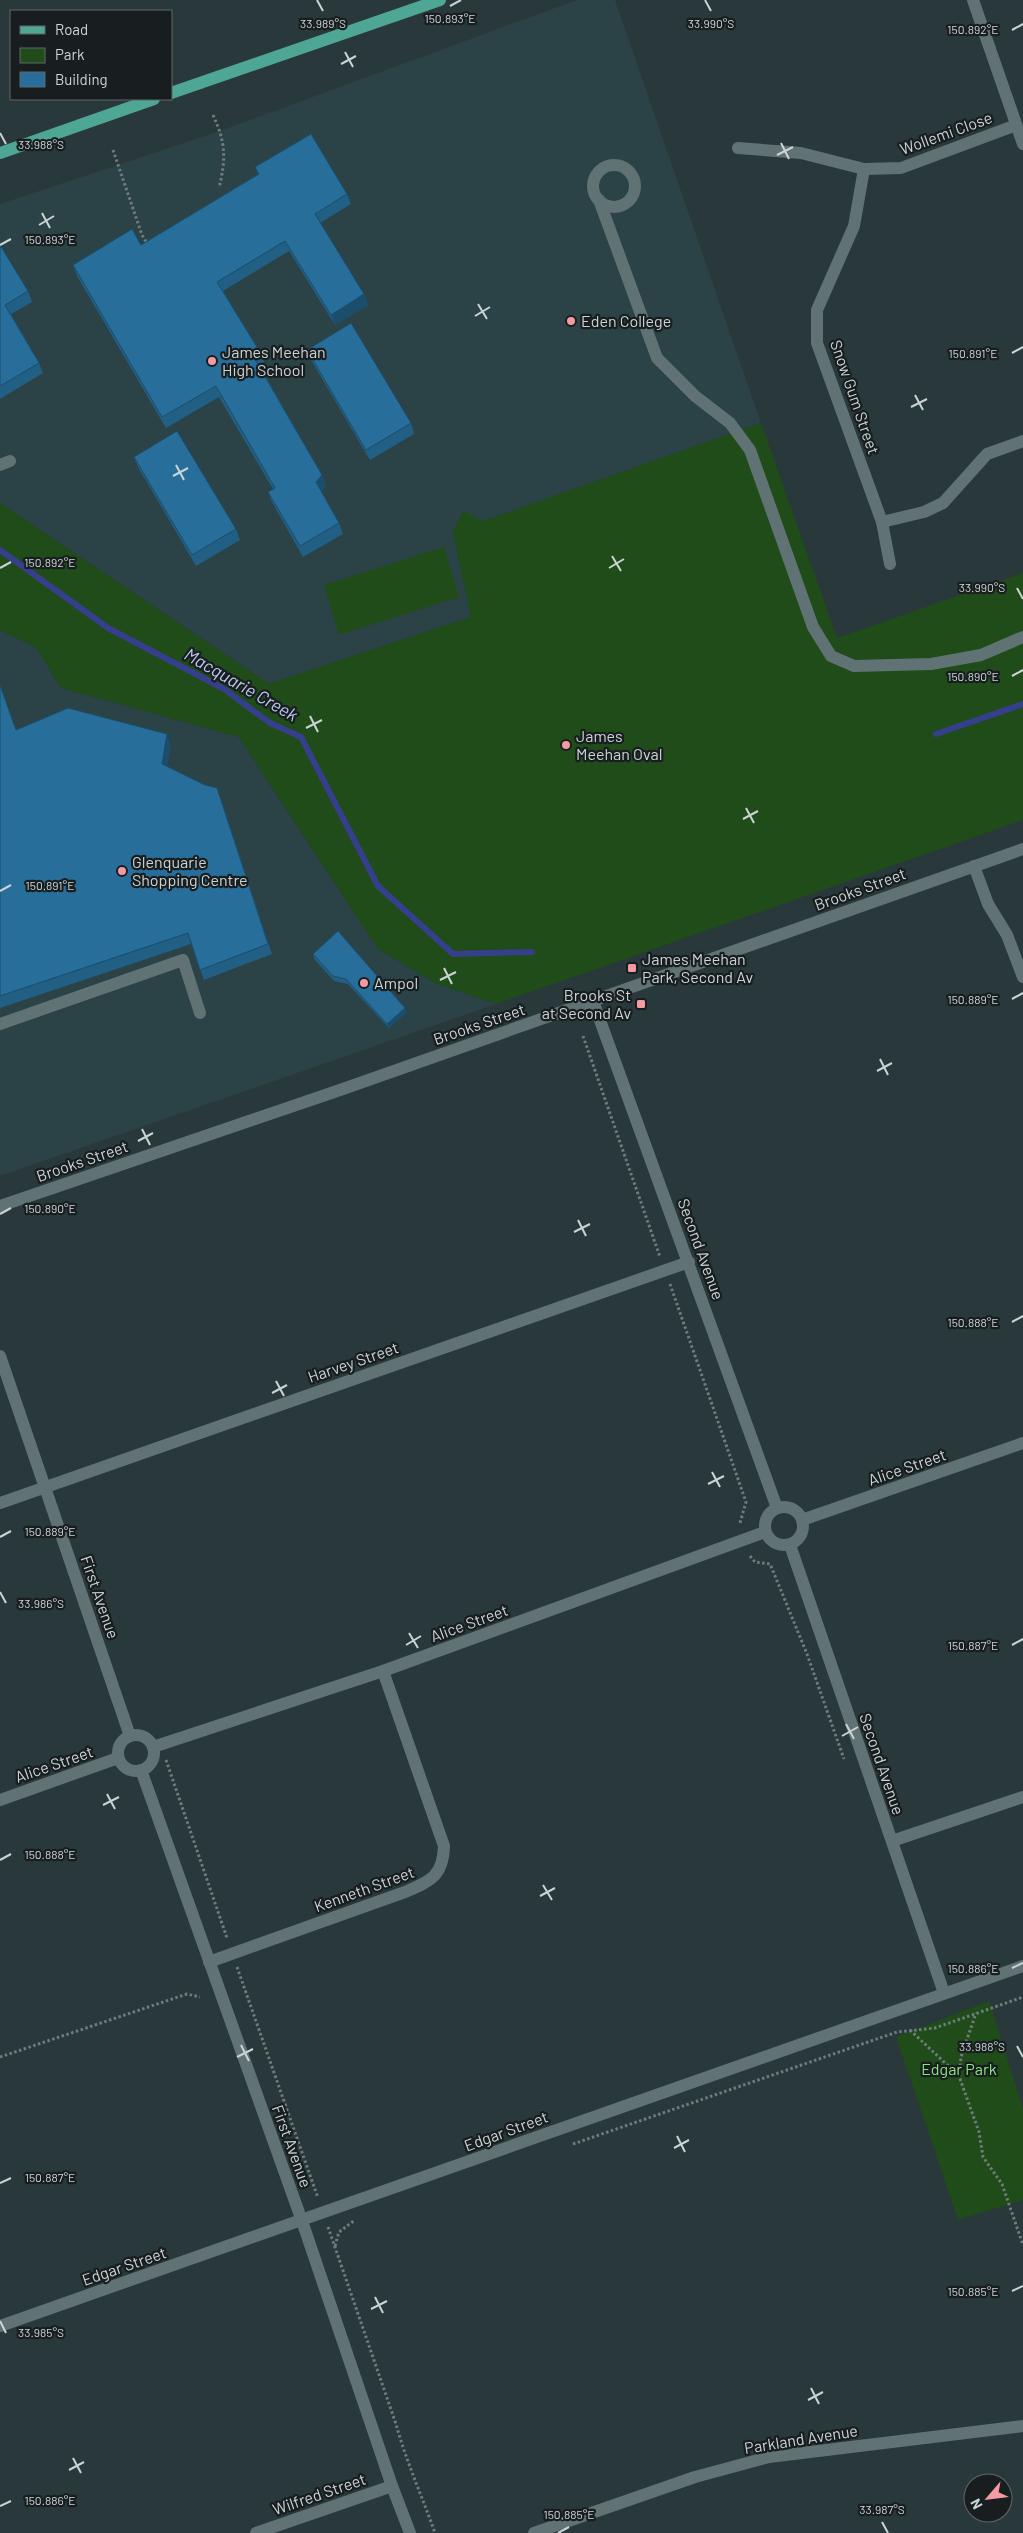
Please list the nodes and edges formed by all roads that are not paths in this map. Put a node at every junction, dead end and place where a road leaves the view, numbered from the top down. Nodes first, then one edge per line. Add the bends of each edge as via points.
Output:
1 (440, 0) edge
2 (973, 0) edge
3 (172, 93) edge
4 (151, 100) edge
5 (1016, 125) junction
6 (1023, 144) edge
7 (738, 148) dead end
8 (0, 153) edge
9 (864, 169) junction
10 (599, 200) dead end
11 (1023, 441) edge
12 (882, 522) junction
13 (890, 564) dead end
14 (1023, 636) edge
15 (1023, 849) edge
16 (974, 866) junction
17 (1023, 977) edge
18 (593, 1001) junction
19 (200, 1013) dead end
20 (0, 1024) edge
21 (0, 1206) edge
22 (689, 1262) junction
23 (0, 1356) edge
24 (1023, 1443) edge
25 (45, 1487) junction
26 (0, 1503) edge
27 (777, 1508) junction
28 (802, 1520) junction
29 (765, 1532) junction
30 (790, 1545) junction
31 (383, 1671) junction
32 (130, 1736) junction
33 (152, 1747) junction
34 (118, 1758) junction
35 (141, 1770) junction
36 (1023, 1797) edge
37 (0, 1800) edge
38 (892, 1841) junction
39 (209, 1962) junction
40 (1023, 1966) edge
41 (944, 1993) junction
42 (302, 2221) junction
43 (0, 2326) edge
44 (1023, 2426) edge
45 (392, 2486) junction
46 (256, 2533) edge
47 (410, 2533) edge
48 (534, 2533) edge

1 - 3 main road
2 - 5 street
4 - 8 main road
5 - 6 street
5 - 9 street, Wollemi Close via 901,168
7 - 9 street, Wollemi Close via 801,153
9 - 12 street, Snow Gum Street via 854,226 817,310 817,343
10 - 14 street via 657,358 695,396 730,423 750,450 813,627 831,656 854,666 931,664 981,655
11 - 12 street via 987,454 943,503 924,512
12 - 13 street, Snow Gum Street
15 - 16 street, Brooks Street
16 - 17 street via 988,904 1007,935
16 - 18 street, Brooks Street
18 - 21 street, Brooks Street
18 - 22 street, Second Avenue
19 - 20 street via 183,960
22 - 25 street, Harvey Street
22 - 27 street, Second Avenue
23 - 25 street, First Avenue
24 - 28 street, Alice Street
25 - 26 street, Harvey Street
25 - 32 street, First Avenue
27 - 28 street via 792,1509
27 - 29 street via 766,1518
28 - 30 street via 801,1535
29 - 30 street via 775,1544
29 - 31 street, Alice Street
30 - 38 street, Second Avenue
31 - 33 street, Alice Street
31 - 39 street, Kenneth Street via 444,1846 443,1864 428,1883
32 - 33 street via 140,1735
32 - 34 street via 119,1744
33 - 35 street via 152,1761
34 - 35 street via 127,1769
34 - 37 street, Alice Street
35 - 39 street, First Avenue
36 - 38 street
38 - 41 street, Second Avenue
39 - 42 street, First Avenue
40 - 41 street, Edgar Street
41 - 42 street, Edgar Street
42 - 43 street, Edgar Street
42 - 45 street, First Avenue
44 - 48 street, Parkland Avenue via 769,2457 695,2478
45 - 46 street, Wilfred Street
45 - 47 street, First Avenue

